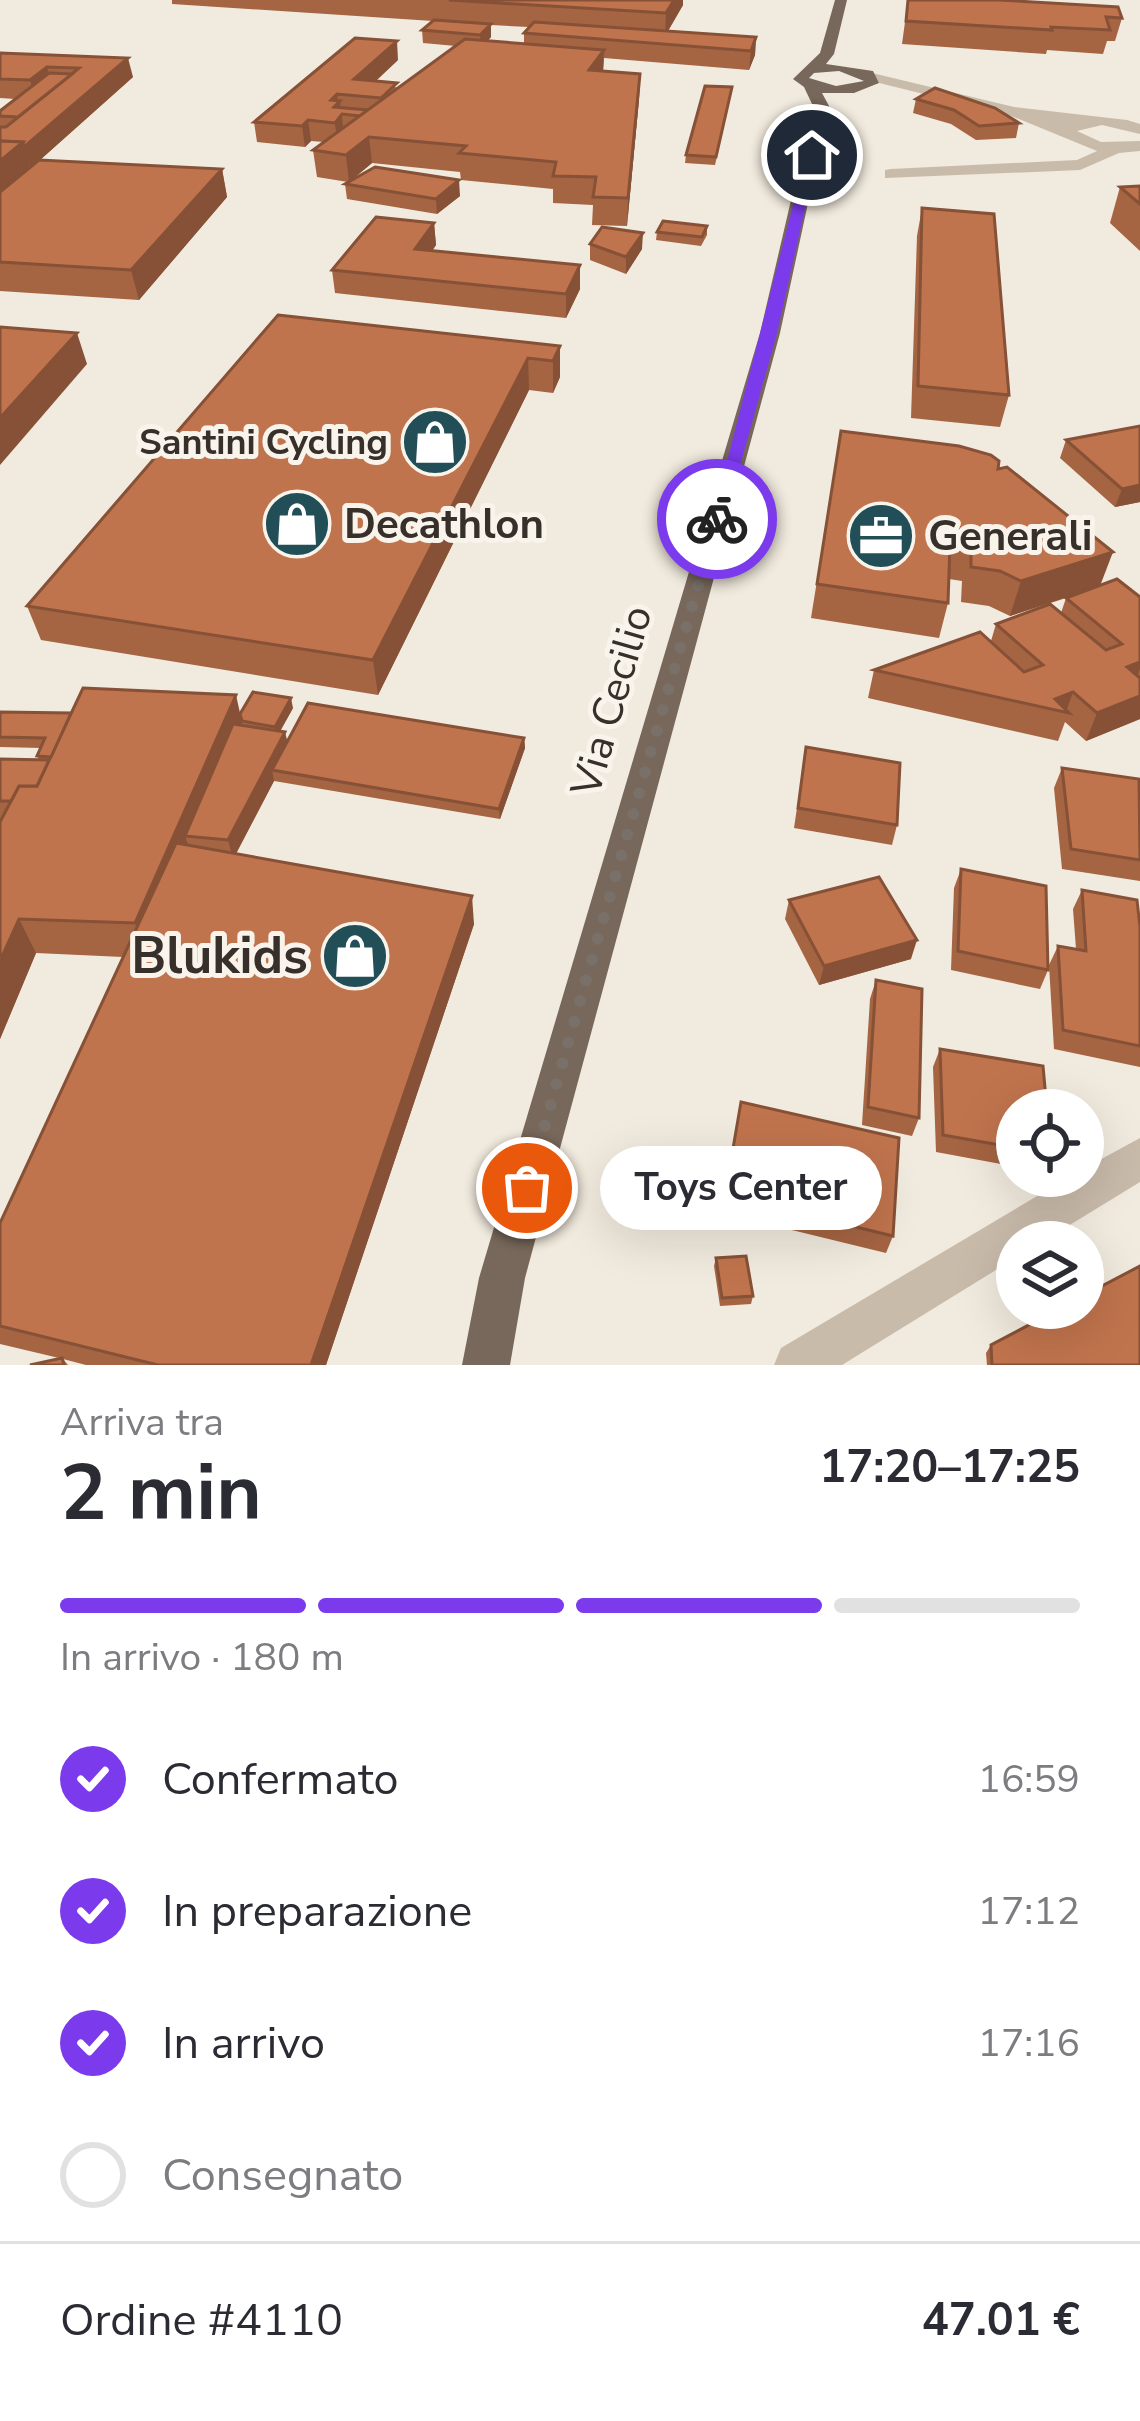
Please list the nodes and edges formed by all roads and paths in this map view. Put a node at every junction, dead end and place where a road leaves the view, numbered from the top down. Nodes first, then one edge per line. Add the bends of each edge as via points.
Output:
1 (841, 0) edge
2 (831, 42) junction
3 (815, 68) junction
4 (855, 69) junction
5 (861, 85) junction
6 (814, 105) junction
7 (1014, 112) junction
8 (1089, 120) junction
9 (1139, 128) edge
10 (1074, 137) junction
11 (1130, 148) edge
12 (1048, 167) junction
13 (891, 174) dead end
14 (1140, 1158) edge
15 (481, 1365) edge
16 (798, 1365) edge

1 - 2 main road
2 - 3 main road
2 - 4 main road
3 - 4 main road
3 - 6 main road, Via Cecilio via 800,75
4 - 5 main road
5 - 6 main road
5 - 6 main road
5 - 7 street
6 - 15 main road, Via Cecilio via 770,333
7 - 8 street
7 - 10 street
8 - 9 street
8 - 10 street via 1069,127
10 - 11 street
10 - 12 street via 1083,155
11 - 12 street
12 - 13 street
14 - 16 street

